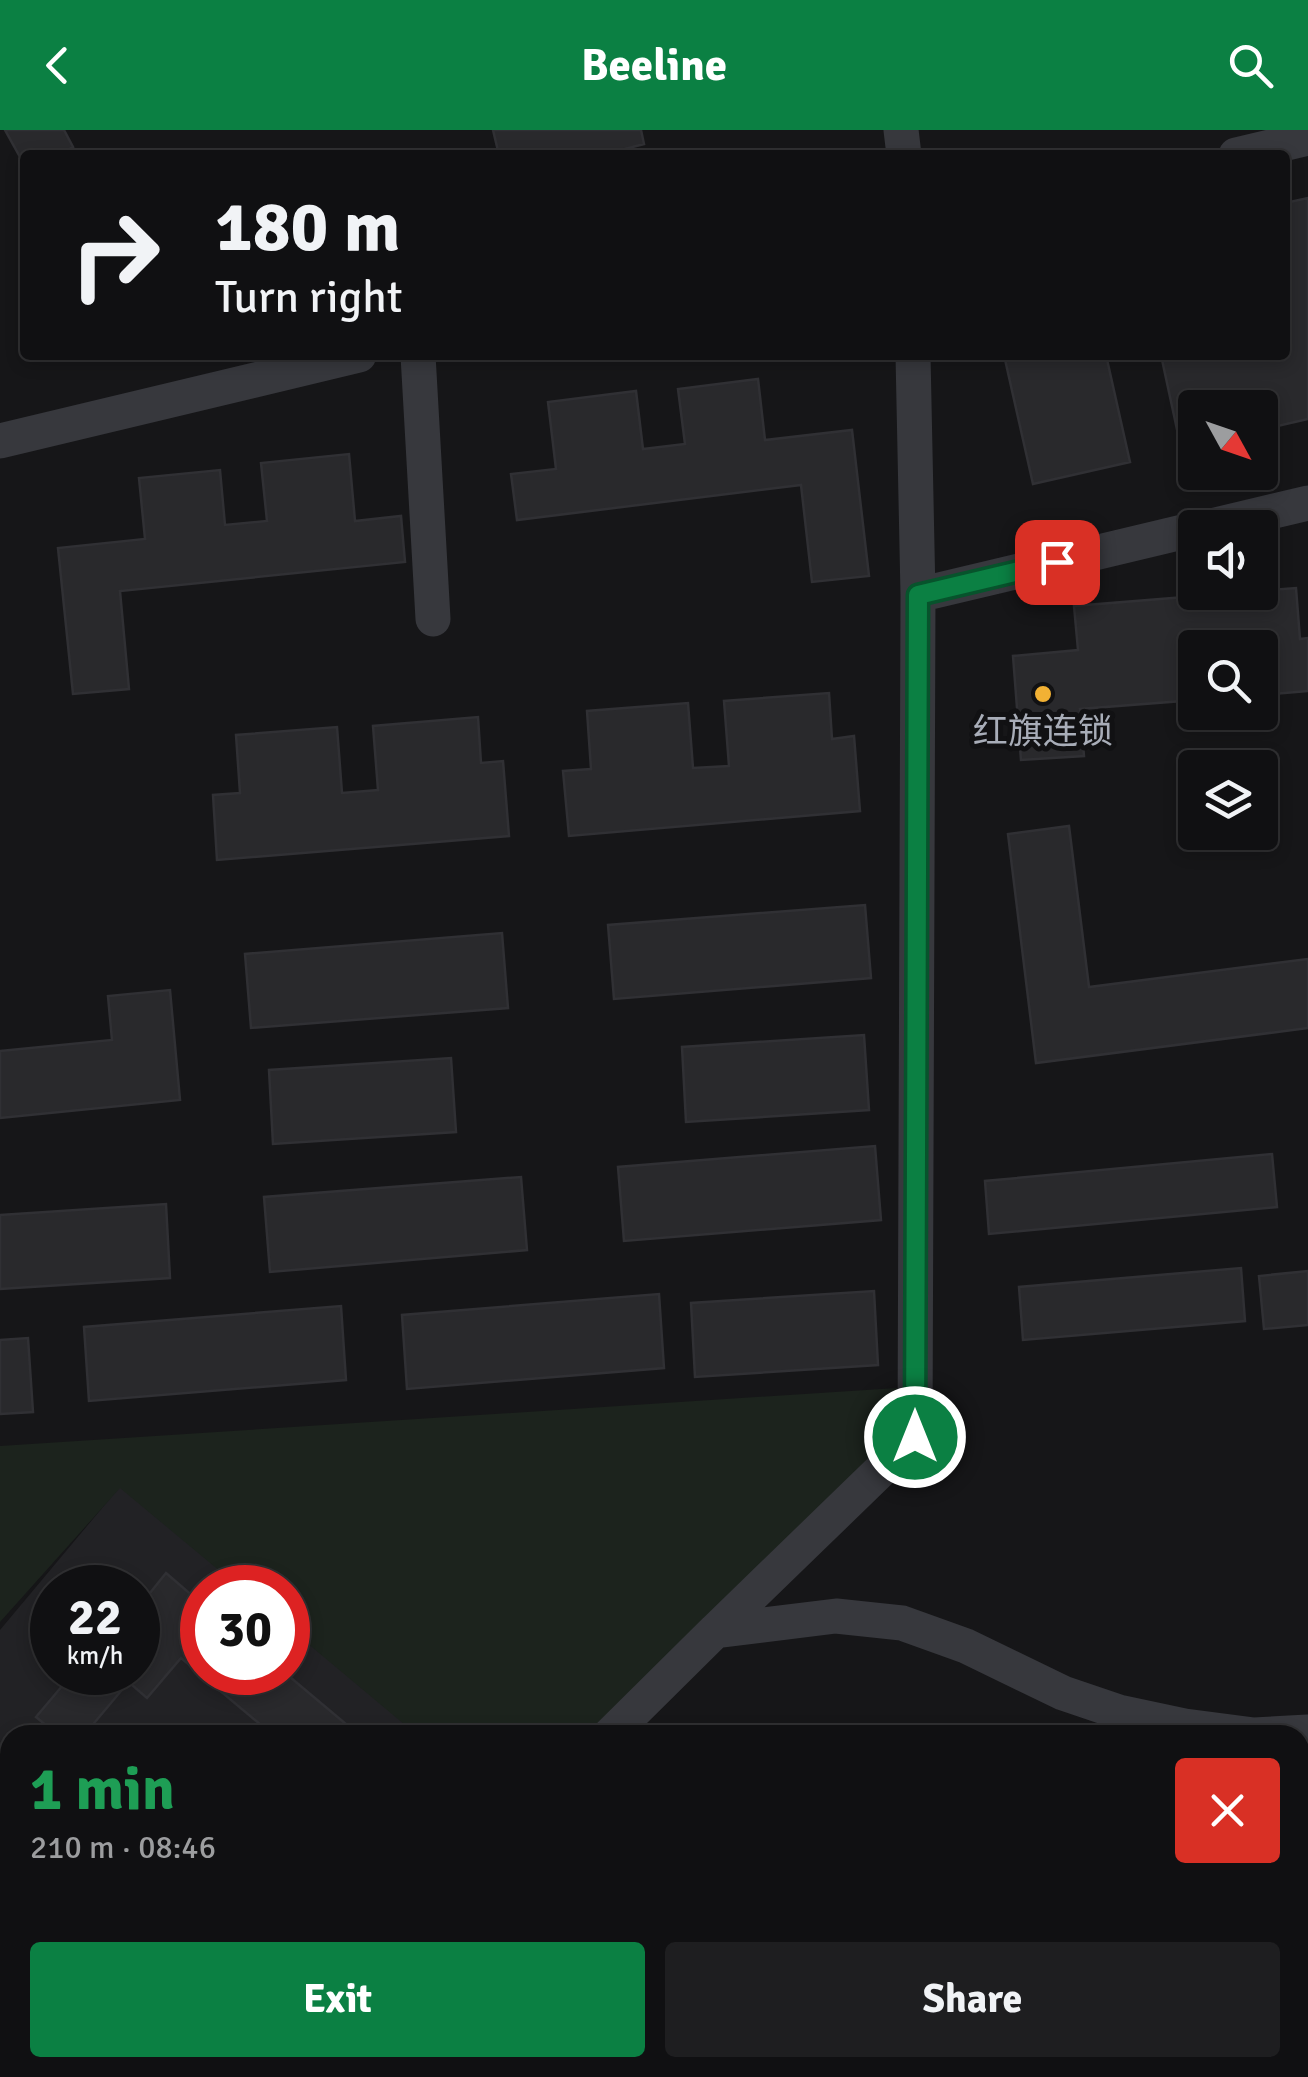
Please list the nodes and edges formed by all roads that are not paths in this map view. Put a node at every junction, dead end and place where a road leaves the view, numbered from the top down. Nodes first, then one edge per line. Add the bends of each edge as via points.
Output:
1 (1308, 138) edge
2 (1257, 150) edge
3 (339, 360) edge
4 (418, 360) edge
5 (913, 360) edge
6 (0, 441) edge
7 (1308, 503) edge
8 (1278, 510) edge
9 (1178, 534) edge
10 (918, 595) junction
11 (433, 620) dead end
12 (715, 1631) junction
13 (620, 1725) edge
14 (1179, 1725) edge

1 - 2 street
3 - 6 street
4 - 11 street
5 - 10 street
7 - 8 street
9 - 10 street
10 - 12 street via 915,1437
12 - 13 street
12 - 14 street via 836,1616 902,1623 1063,1693

